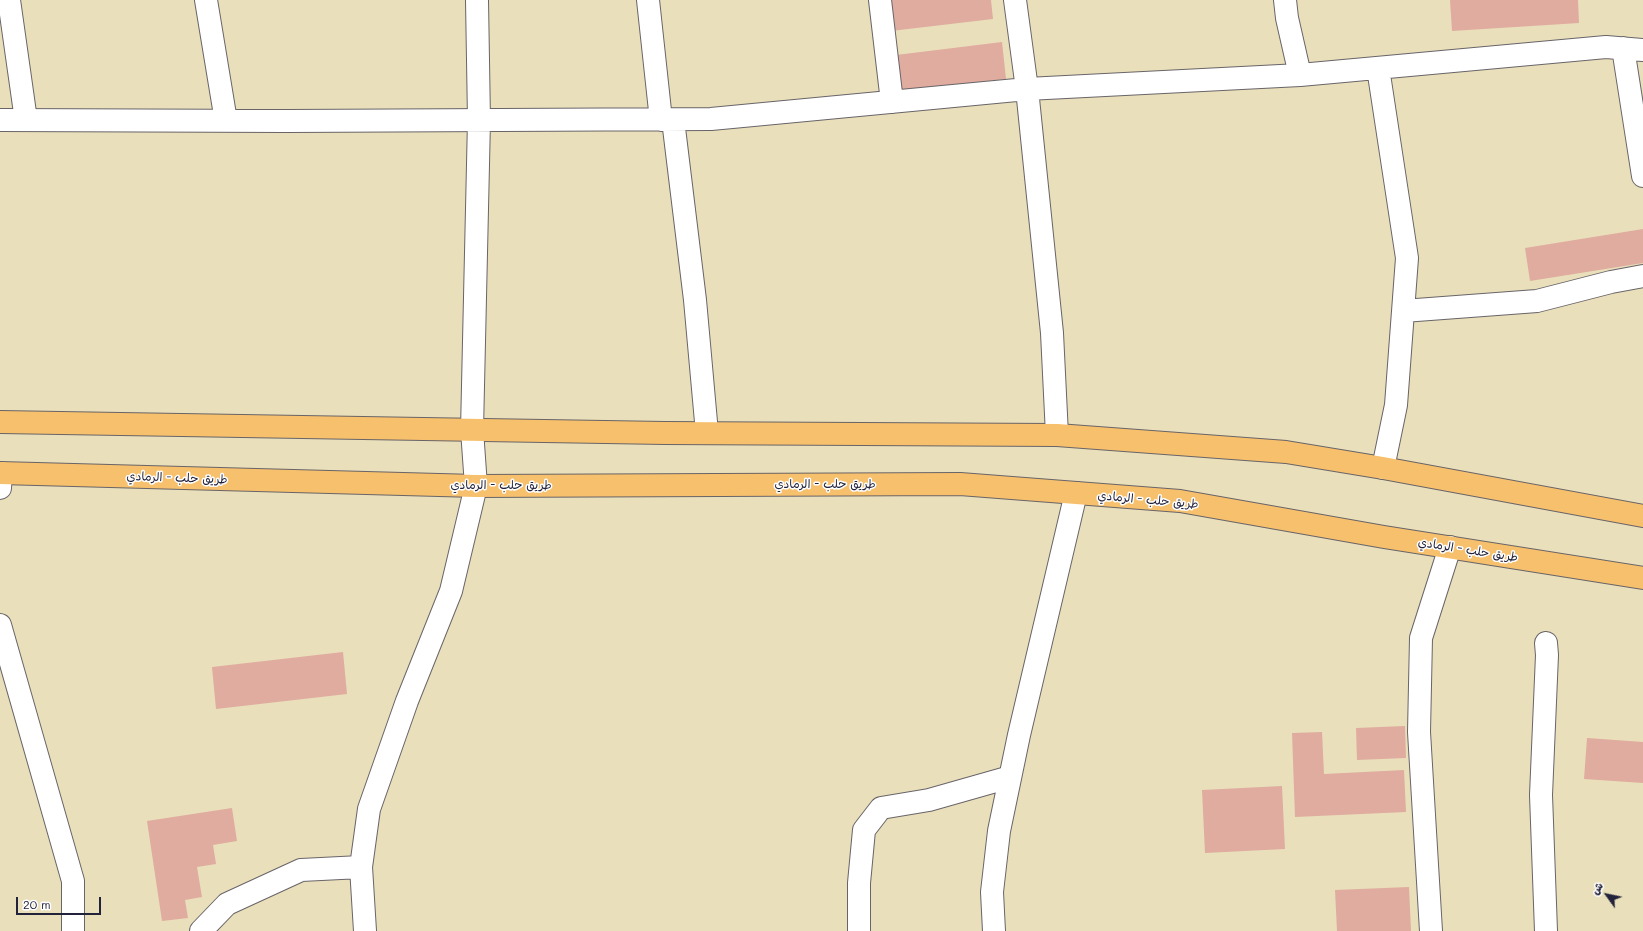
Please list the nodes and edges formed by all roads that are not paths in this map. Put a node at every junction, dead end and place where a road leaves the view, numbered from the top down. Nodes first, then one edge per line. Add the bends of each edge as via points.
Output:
1 (9, 0) edge
2 (206, 0) edge
3 (477, 0) edge
4 (648, 0) edge
5 (880, 0) edge
6 (1015, 0) edge
7 (1286, 0) edge
8 (1633, 49) edge
9 (1378, 68) junction
10 (1300, 74) junction
11 (1027, 89) junction
12 (892, 102) junction
13 (0, 120) edge
14 (26, 120) junction
15 (479, 120) junction
16 (667, 120) junction
17 (226, 121) junction
18 (1643, 176) edge
19 (1643, 276) edge
20 (1403, 312) junction
21 (0, 422) edge
22 (472, 430) junction
23 (707, 433) junction
24 (1057, 435) junction
25 (1383, 468) junction
26 (0, 478) edge
27 (476, 486) junction
28 (1076, 493) junction
29 (1643, 516) edge
30 (1450, 548) junction
31 (1643, 578) edge
32 (0, 625) edge
33 (1546, 643) dead end
34 (1010, 777) junction
35 (361, 867) junction
36 (73, 931) edge
37 (201, 931) edge
38 (365, 931) edge
39 (860, 931) edge
40 (994, 931) edge
41 (1431, 931) edge
42 (1546, 931) edge

1 - 14 street
2 - 17 street
3 - 15 street
4 - 16 street
5 - 12 street
6 - 11 street
7 - 10 street via 1286,18
8 - 9 street via 1606,47
8 - 18 street
9 - 10 street
9 - 20 street via 1407,258
10 - 11 street
11 - 12 street
11 - 24 street via 1052,333
12 - 16 street via 711,120
13 - 14 street
14 - 17 street
15 - 16 street
15 - 17 street
15 - 22 street
16 - 23 street via 695,300
19 - 20 street via 1537,301
20 - 25 street via 1396,405
21 - 22 highway
22 - 23 highway
22 - 27 street
23 - 24 highway
24 - 25 highway via 1286,452
25 - 29 highway
26 - 27 highway, طريق حلب - الرمادي
27 - 28 highway, طريق حلب - الرمادي via 960,484
27 - 35 street via 451,591 406,701 368,809
28 - 30 highway, طريق حلب - الرمادي via 1180,501
28 - 34 street
30 - 31 highway, طريق حلب - الرمادي
30 - 41 street via 1421,638 1419,732
32 - 36 street via 73,881
33 - 42 street via 1541,795
34 - 39 street via 929,800 880,808 864,830 859,883
34 - 40 street via 999,831 992,892
35 - 37 street via 300,870 227,904
35 - 38 street

